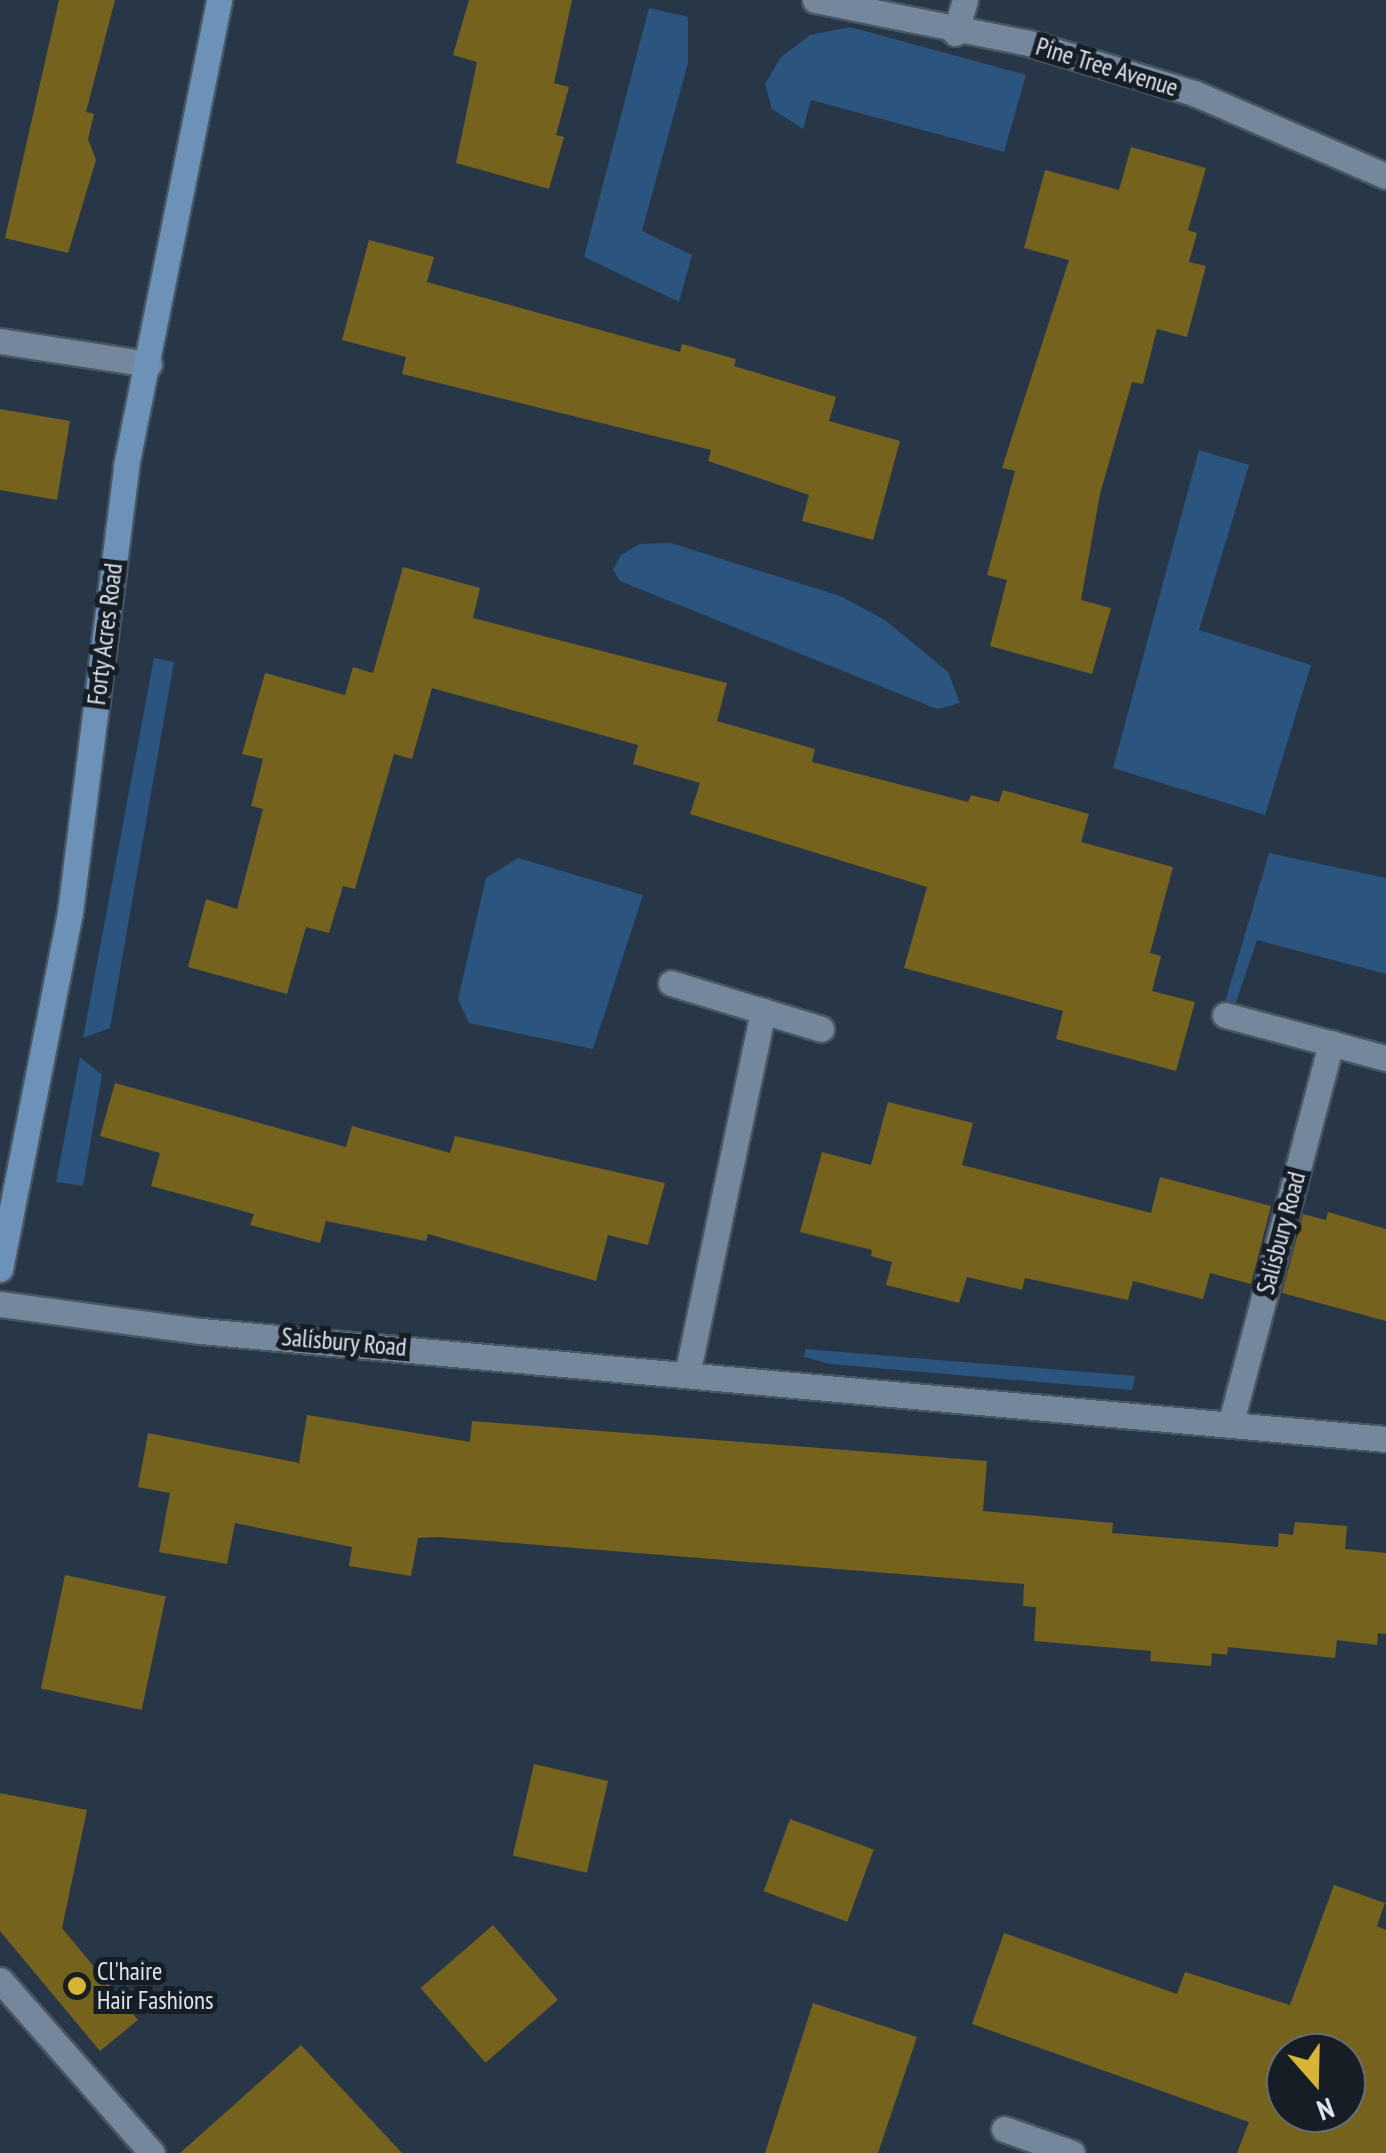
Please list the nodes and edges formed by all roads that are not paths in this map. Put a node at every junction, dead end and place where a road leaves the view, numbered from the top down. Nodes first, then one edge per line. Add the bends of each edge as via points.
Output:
1 (219, 0) edge
2 (815, 0) edge
3 (965, 0) edge
4 (954, 33) junction
5 (1386, 176) edge
6 (0, 342) edge
7 (149, 364) junction
8 (671, 983) dead end
9 (763, 1011) junction
10 (1225, 1015) dead end
11 (822, 1029) dead end
12 (1331, 1043) junction
13 (1386, 1058) edge
14 (0, 1269) edge
15 (0, 1304) edge
16 (688, 1370) junction
17 (1231, 1422) junction
18 (1386, 1439) edge
19 (0, 1980) edge
20 (1004, 2129) dead end
21 (152, 2153) edge
22 (1072, 2153) edge

1 - 7 street, Forty Acres Road
2 - 4 street, Pine Tree Avenue
3 - 4 street
4 - 5 street, Pine Tree Avenue via 1029,43 1194,93
6 - 7 street
7 - 14 street, Forty Acres Road via 126,466 70,912
8 - 9 street
9 - 11 street
9 - 16 street
10 - 12 street
12 - 13 street
12 - 17 street, Salisbury Road
15 - 16 street, Salisbury Road via 201,1330
16 - 17 street, Salisbury Road
17 - 18 street, Salisbury Road
19 - 21 street
20 - 22 street

